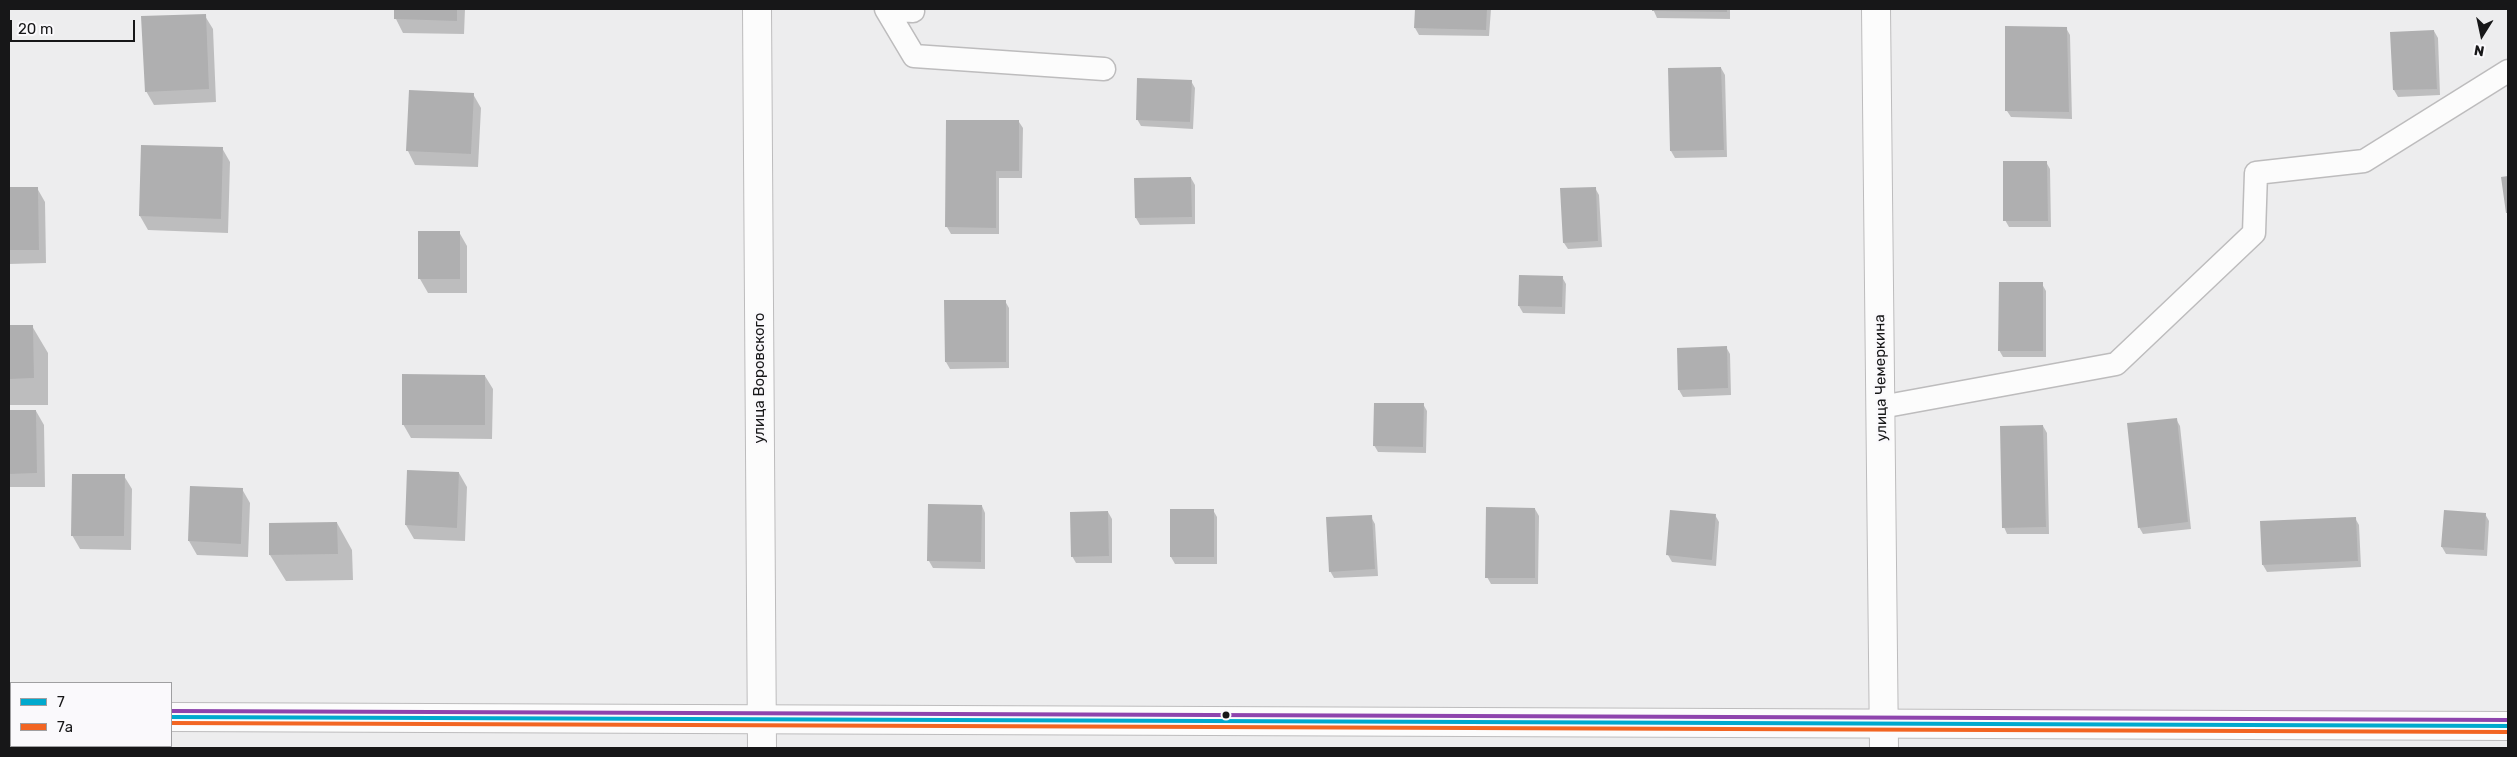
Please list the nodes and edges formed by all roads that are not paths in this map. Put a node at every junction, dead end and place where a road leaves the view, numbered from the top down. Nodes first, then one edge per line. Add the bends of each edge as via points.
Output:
1 (757, 9) edge
2 (887, 9) edge
3 (1876, 9) edge
4 (913, 11) dead end
5 (1104, 69) dead end
6 (2508, 71) edge
7 (1881, 407) junction
8 (172, 716) edge
9 (762, 720) junction
10 (2508, 726) edge
11 (1884, 736) edge
12 (762, 748) edge

1 - 9 street, улица Воровского
2 - 4 lane
2 - 5 lane via 914,56
3 - 7 street, улица Чемеркина
6 - 7 lane via 2364,161 2256,173 2254,233 2116,364
7 - 11 street, улица Чемеркина
8 - 9 street
9 - 11 street
9 - 12 street, улица Воровского
10 - 11 street

